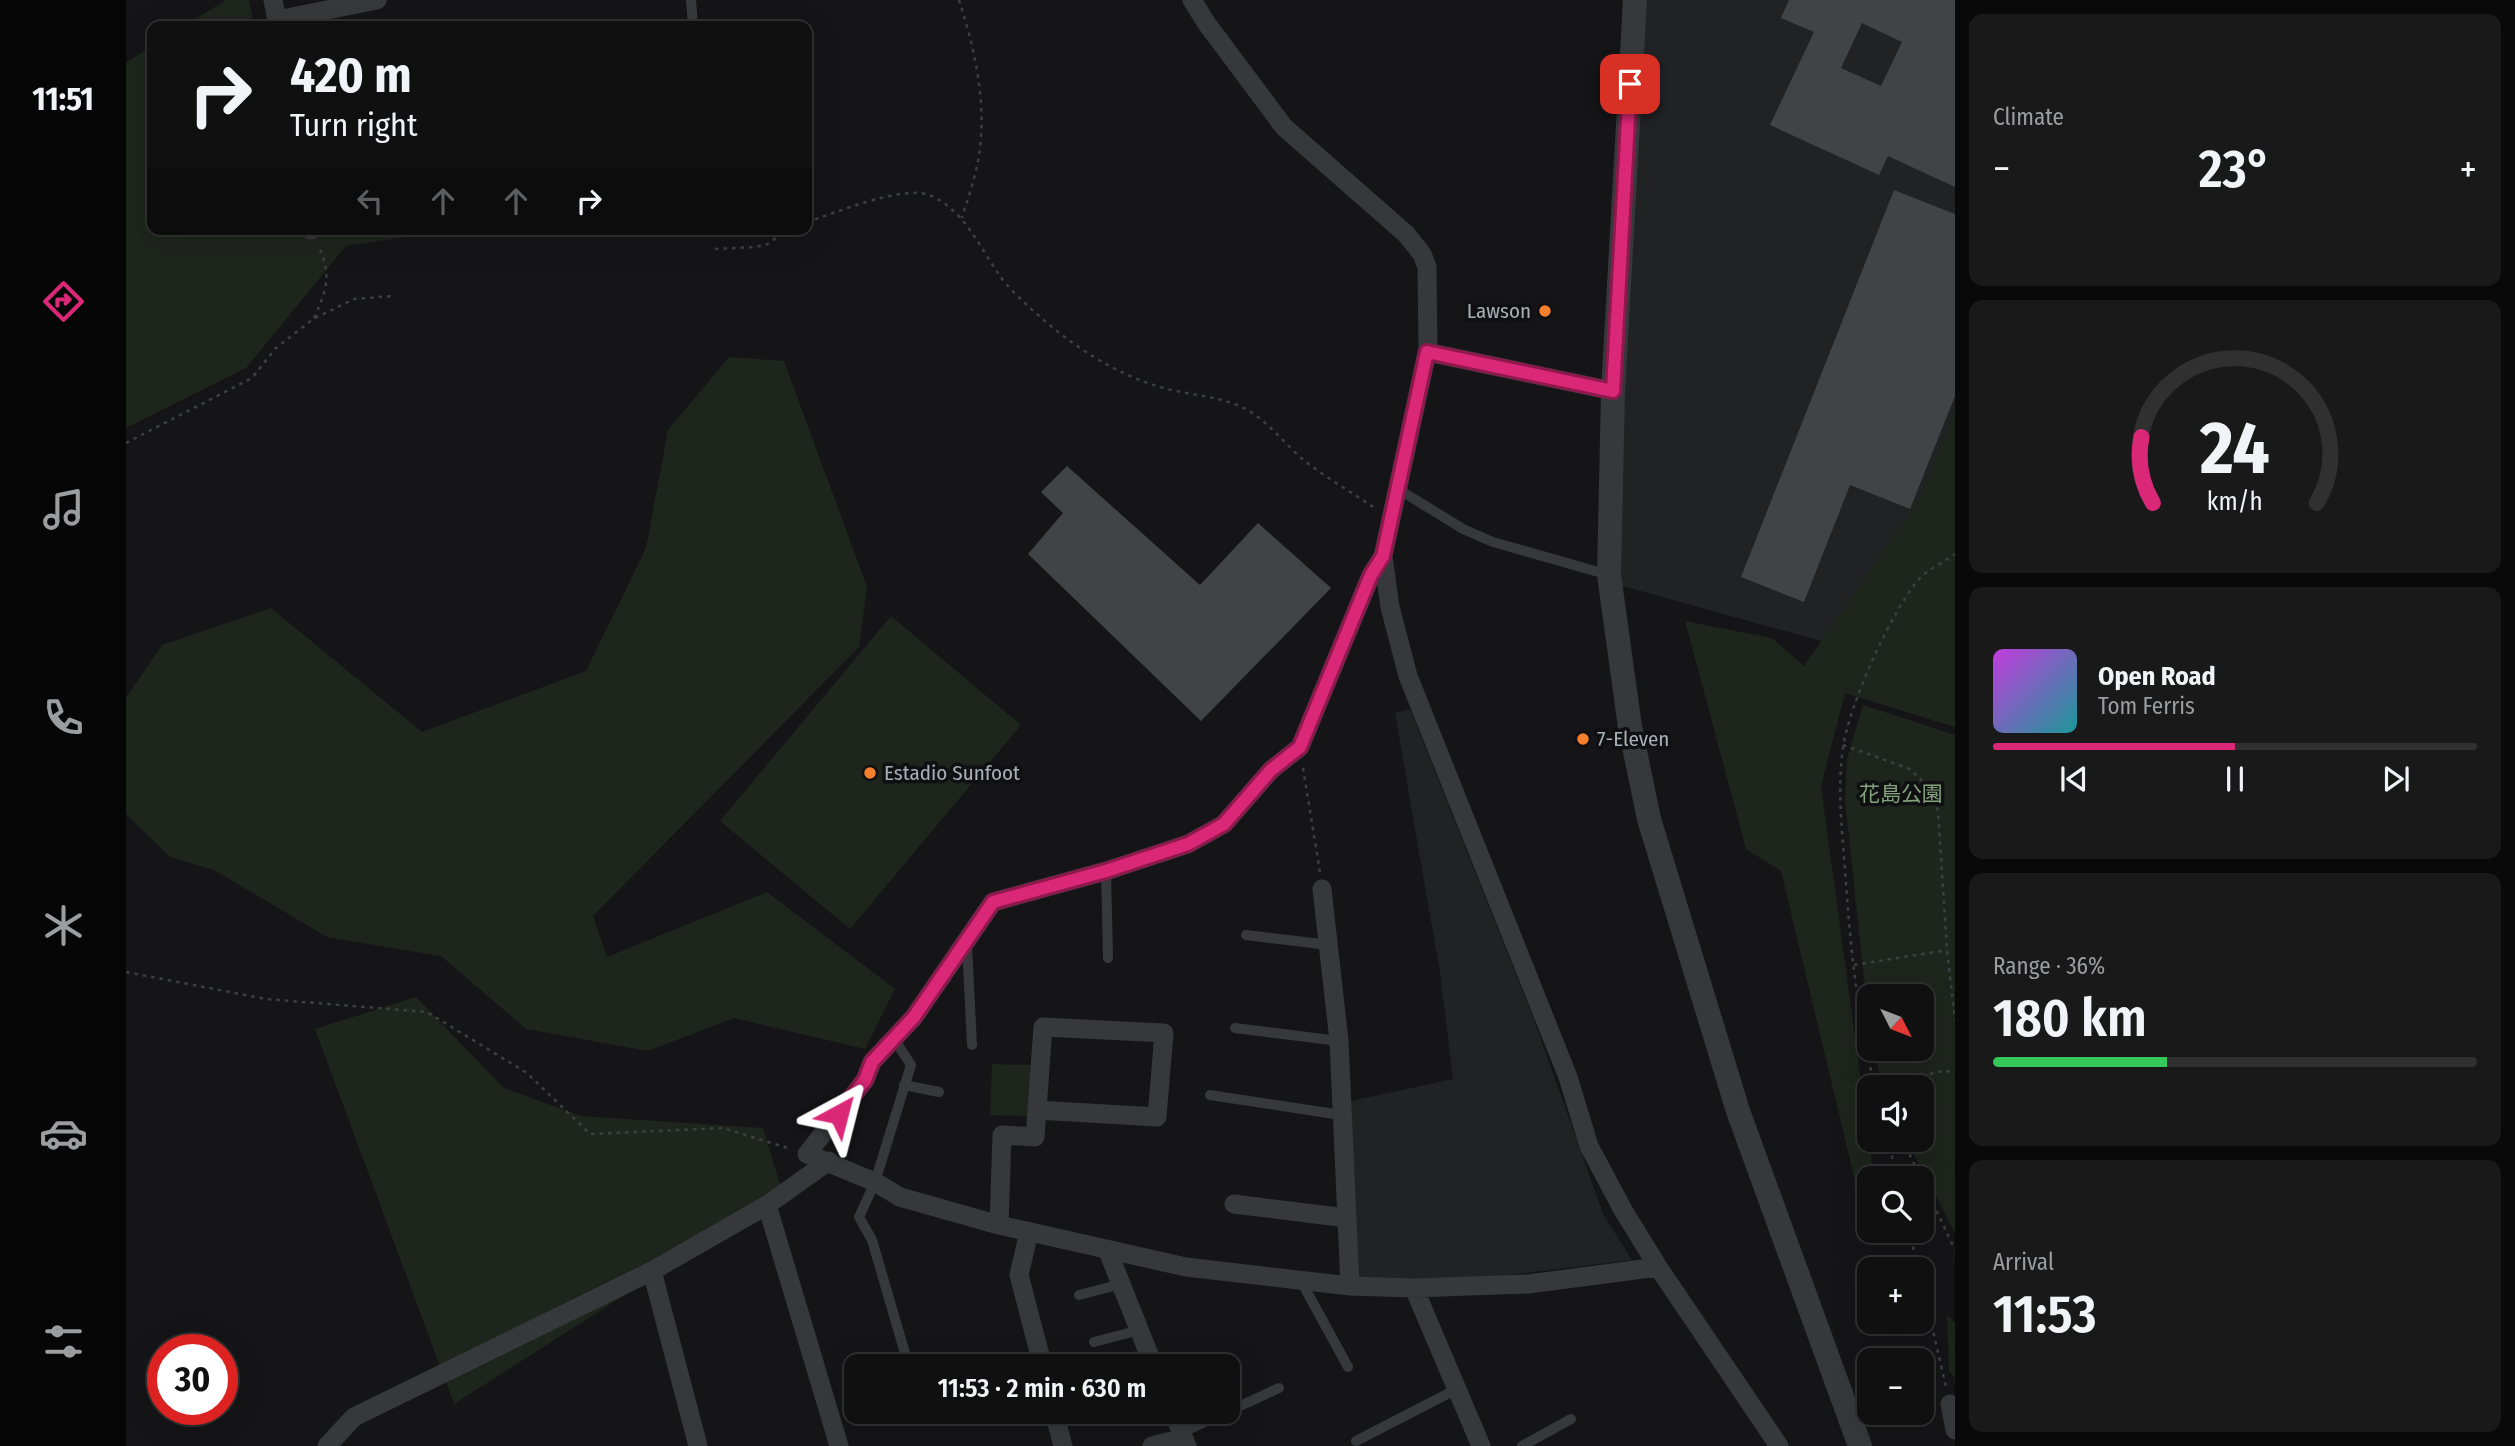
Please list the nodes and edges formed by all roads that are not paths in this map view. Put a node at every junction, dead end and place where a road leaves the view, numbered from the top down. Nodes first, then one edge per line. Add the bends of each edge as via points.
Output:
1 (273, 0) edge
2 (377, 0) edge
3 (691, 0) edge
4 (1192, 0) edge
5 (1635, 0) edge
6 (277, 21) edge
7 (286, 21) edge
8 (693, 21) edge
9 (1427, 352) junction
10 (1613, 391) junction
11 (1397, 488) junction
12 (1383, 556) junction
13 (1609, 575) junction
14 (1106, 871) junction
15 (1322, 889) road end
16 (1246, 935) dead end
17 (966, 942) junction
18 (1329, 945) junction
19 (1108, 958) dead end
20 (1235, 1028) dead end
21 (894, 1039) junction
22 (1339, 1041) junction
23 (972, 1045) dead end
24 (904, 1085) junction
25 (939, 1092) dead end
26 (1210, 1095) dead end
27 (1037, 1110) junction
28 (1341, 1115) junction
29 (829, 1161) junction
30 (875, 1182) junction
31 (1234, 1204) dead end
32 (767, 1205) junction
33 (1347, 1218) junction
34 (999, 1226) junction
35 (1029, 1232) junction
36 (1107, 1249) junction
37 (1658, 1267) junction
38 (652, 1270) junction
39 (1301, 1281) junction
40 (1121, 1284) junction
41 (1350, 1286) junction
42 (1414, 1288) junction
43 (1079, 1296) dead end
44 (1140, 1330) junction
45 (1094, 1342) dead end
46 (905, 1354) edge
47 (1040, 1354) edge
48 (1149, 1354) edge
49 (1348, 1367) dead end
50 (1279, 1388) dead end
51 (1457, 1389) junction
52 (1950, 1404) road end
53 (1240, 1406) edge
54 (1571, 1419) dead end
55 (1057, 1424) edge
56 (1208, 1424) edge
57 (1955, 1430) edge
58 (1184, 1439) edge
59 (1356, 1441) dead end
60 (327, 1446) edge
61 (698, 1446) edge
62 (839, 1446) edge
63 (1063, 1446) edge
64 (1152, 1446) edge
65 (1481, 1446) edge
66 (1522, 1446) edge
67 (1779, 1446) edge
68 (1860, 1446) edge

1 - 6 street
2 - 7 street
3 - 8 lane
4 - 9 street via 1284,127 1406,234 1422,254 1429,292
5 - 10 street
9 - 10 street
9 - 11 street
10 - 13 street
11 - 12 street
11 - 13 lane via 1425,508 1493,542
12 - 14 street via 1300,747 1271,770 1211,833
12 - 37 street via 1390,607 1408,676 1568,1077 1589,1146
13 - 68 street via 1630,727 1649,819 1738,1111
14 - 17 street via 993,902
14 - 19 lane
15 - 18 street
16 - 18 lane
17 - 21 street
17 - 23 lane
18 - 22 street
20 - 22 lane
21 - 24 lane via 911,1065
21 - 29 street via 872,1062 865,1080 807,1153
22 - 28 street
24 - 25 lane
24 - 30 lane
26 - 28 lane
27 - 27 street via 1157,1117 1164,1033 1043,1027
27 - 34 street via 1035,1137 1002,1135
28 - 33 street
29 - 30 street
29 - 32 street
30 - 34 street via 900,1197
30 - 46 lane via 859,1217 872,1240
31 - 33 street
32 - 38 street
32 - 62 street
33 - 41 street
34 - 35 street
35 - 36 street
35 - 47 street via 1019,1275
36 - 39 street via 1186,1267
36 - 40 street
37 - 42 street via 1528,1284
37 - 67 street
38 - 60 street via 354,1417
38 - 61 street
39 - 41 street
39 - 49 lane
40 - 43 lane
40 - 44 street
41 - 42 street
42 - 51 street
44 - 45 lane
44 - 48 street
50 - 53 lane
51 - 59 lane
51 - 65 street
52 - 57 street
54 - 66 lane
55 - 63 street
56 - 58 lane
58 - 64 street

